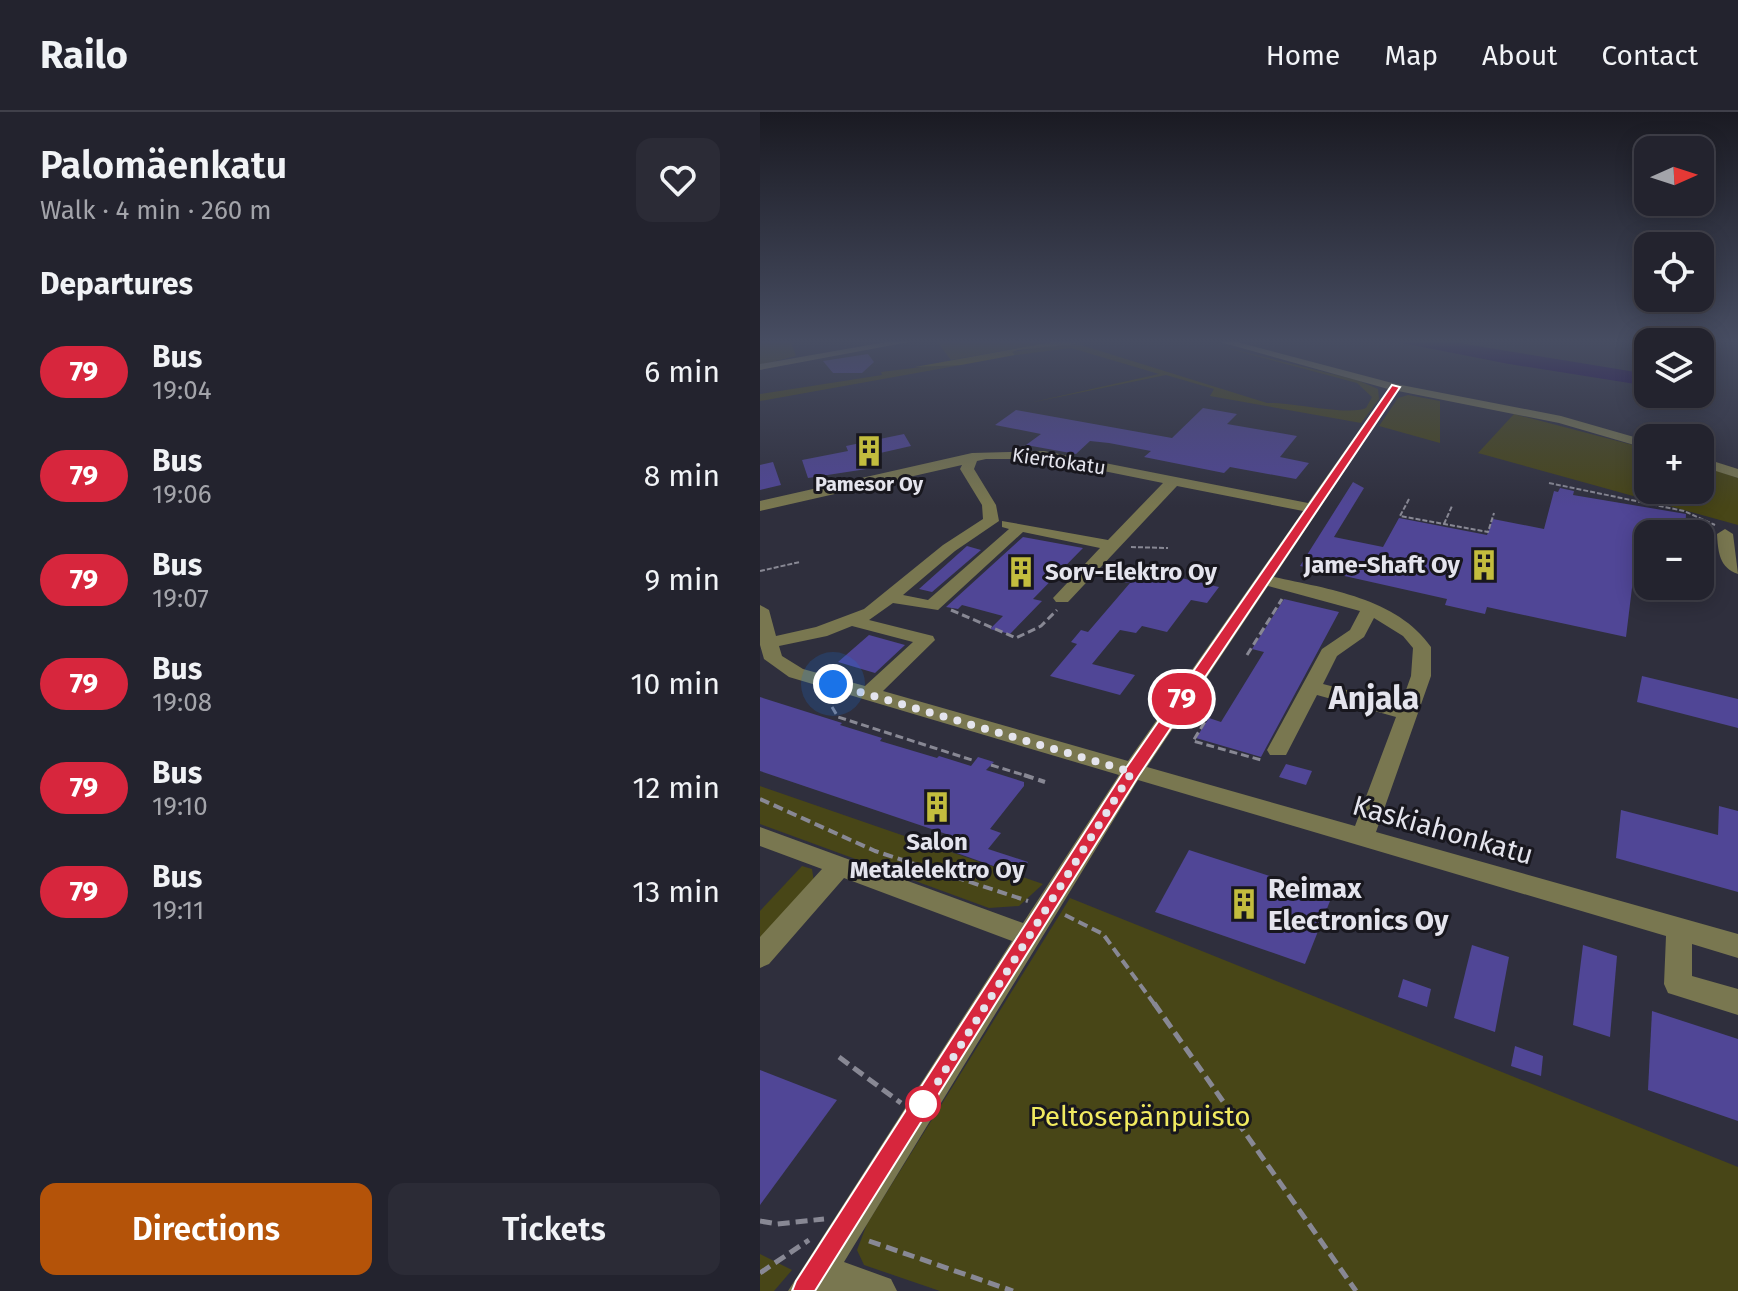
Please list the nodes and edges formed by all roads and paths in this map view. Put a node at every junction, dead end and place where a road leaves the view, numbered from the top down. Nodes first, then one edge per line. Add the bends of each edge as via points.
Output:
1 (1388, 397) edge
2 (1445, 397) edge
3 (1634, 441) edge
4 (972, 457) junction
5 (1714, 466) edge
6 (1738, 474) edge
7 (1173, 481) junction
8 (1549, 483) dead end
9 (1409, 499) dead end
10 (760, 506) edge
11 (1452, 506) dead end
12 (1312, 508) junction
13 (1494, 513) dead end
14 (991, 521) junction
15 (1444, 524) junction
16 (1020, 527) junction
17 (1725, 534) joint
18 (1111, 546) junction
19 (1168, 548) dead end
20 (800, 562) dead end
21 (1738, 569) edge
22 (760, 571) edge
23 (1263, 580) junction
24 (1290, 586) junction
25 (890, 597) junction
26 (1062, 598) joint
27 (932, 606) junction
28 (760, 610) edge
29 (1369, 610) junction
30 (854, 621) junction
31 (768, 643) junction
32 (1247, 655) dead end
33 (1311, 687) junction
34 (867, 695) junction
35 (832, 707) dead end
36 (1211, 712) dead end
37 (1407, 713) junction
38 (1278, 750) joint
39 (975, 761) dead end
40 (991, 765) dead end
41 (1132, 772) junction
42 (1045, 782) dead end
43 (760, 799) edge
44 (760, 836) edge
45 (1362, 838) junction
46 (840, 866) junction
47 (1048, 907) junction
48 (1679, 929) junction
49 (1029, 936) junction
50 (1738, 946) edge
51 (760, 956) edge
52 (1738, 1002) edge
53 (839, 1057) dead end
54 (919, 1112) junction
55 (760, 1221) edge
56 (842, 1234) junction
57 (760, 1273) edge
58 (812, 1281) edge
59 (879, 1291) edge
60 (1013, 1291) edge
61 (1356, 1291) edge

1 - 12 street
2 - 3 street
4 - 7 street, Kiertokatu via 1032,454
4 - 10 street, Kiertokatu
4 - 14 street via 967,469 989,505
5 - 6 street
7 - 12 street, Kiertokatu
7 - 18 street
8 - 17 path via 1684,511
9 - 15 path via 1400,516
11 - 15 path
12 - 23 street
13 - 15 path via 1488,532
14 - 16 street
14 - 25 street
16 - 18 street
16 - 27 street
17 - 21 street via 1727,557
18 - 19 path
18 - 26 street
20 - 22 path
23 - 24 street
23 - 41 street
24 - 29 street
24 - 32 path
25 - 27 street
25 - 30 street
26 - 27 path via 1044,624 1020,638 989,631 967,615
28 - 31 street
29 - 33 street via 1358,633 1329,653
29 - 37 street via 1406,628 1422,647 1421,676
30 - 31 street
30 - 34 street via 926,640
31 - 34 street via 773,659 782,666
33 - 37 street
33 - 38 street
34 - 41 street
35 - 39 path via 838,717
36 - 38 path via 1193,741 1272,763
37 - 45 street
40 - 42 path
41 - 45 street, Kaskiahonkatu
41 - 47 street
43 - 47 path via 875,851
44 - 46 street
45 - 48 street, Kaskiahonkatu
46 - 49 street
46 - 51 street
47 - 49 street
47 - 61 path via 1087,923 1119,951
48 - 50 street, Kaskiahonkatu
48 - 52 street via 1678,984
49 - 54 street
53 - 54 path via 892,1100
54 - 56 street
55 - 56 path via 816,1218
56 - 57 path via 802,1242
56 - 58 street
56 - 60 path
58 - 59 street

